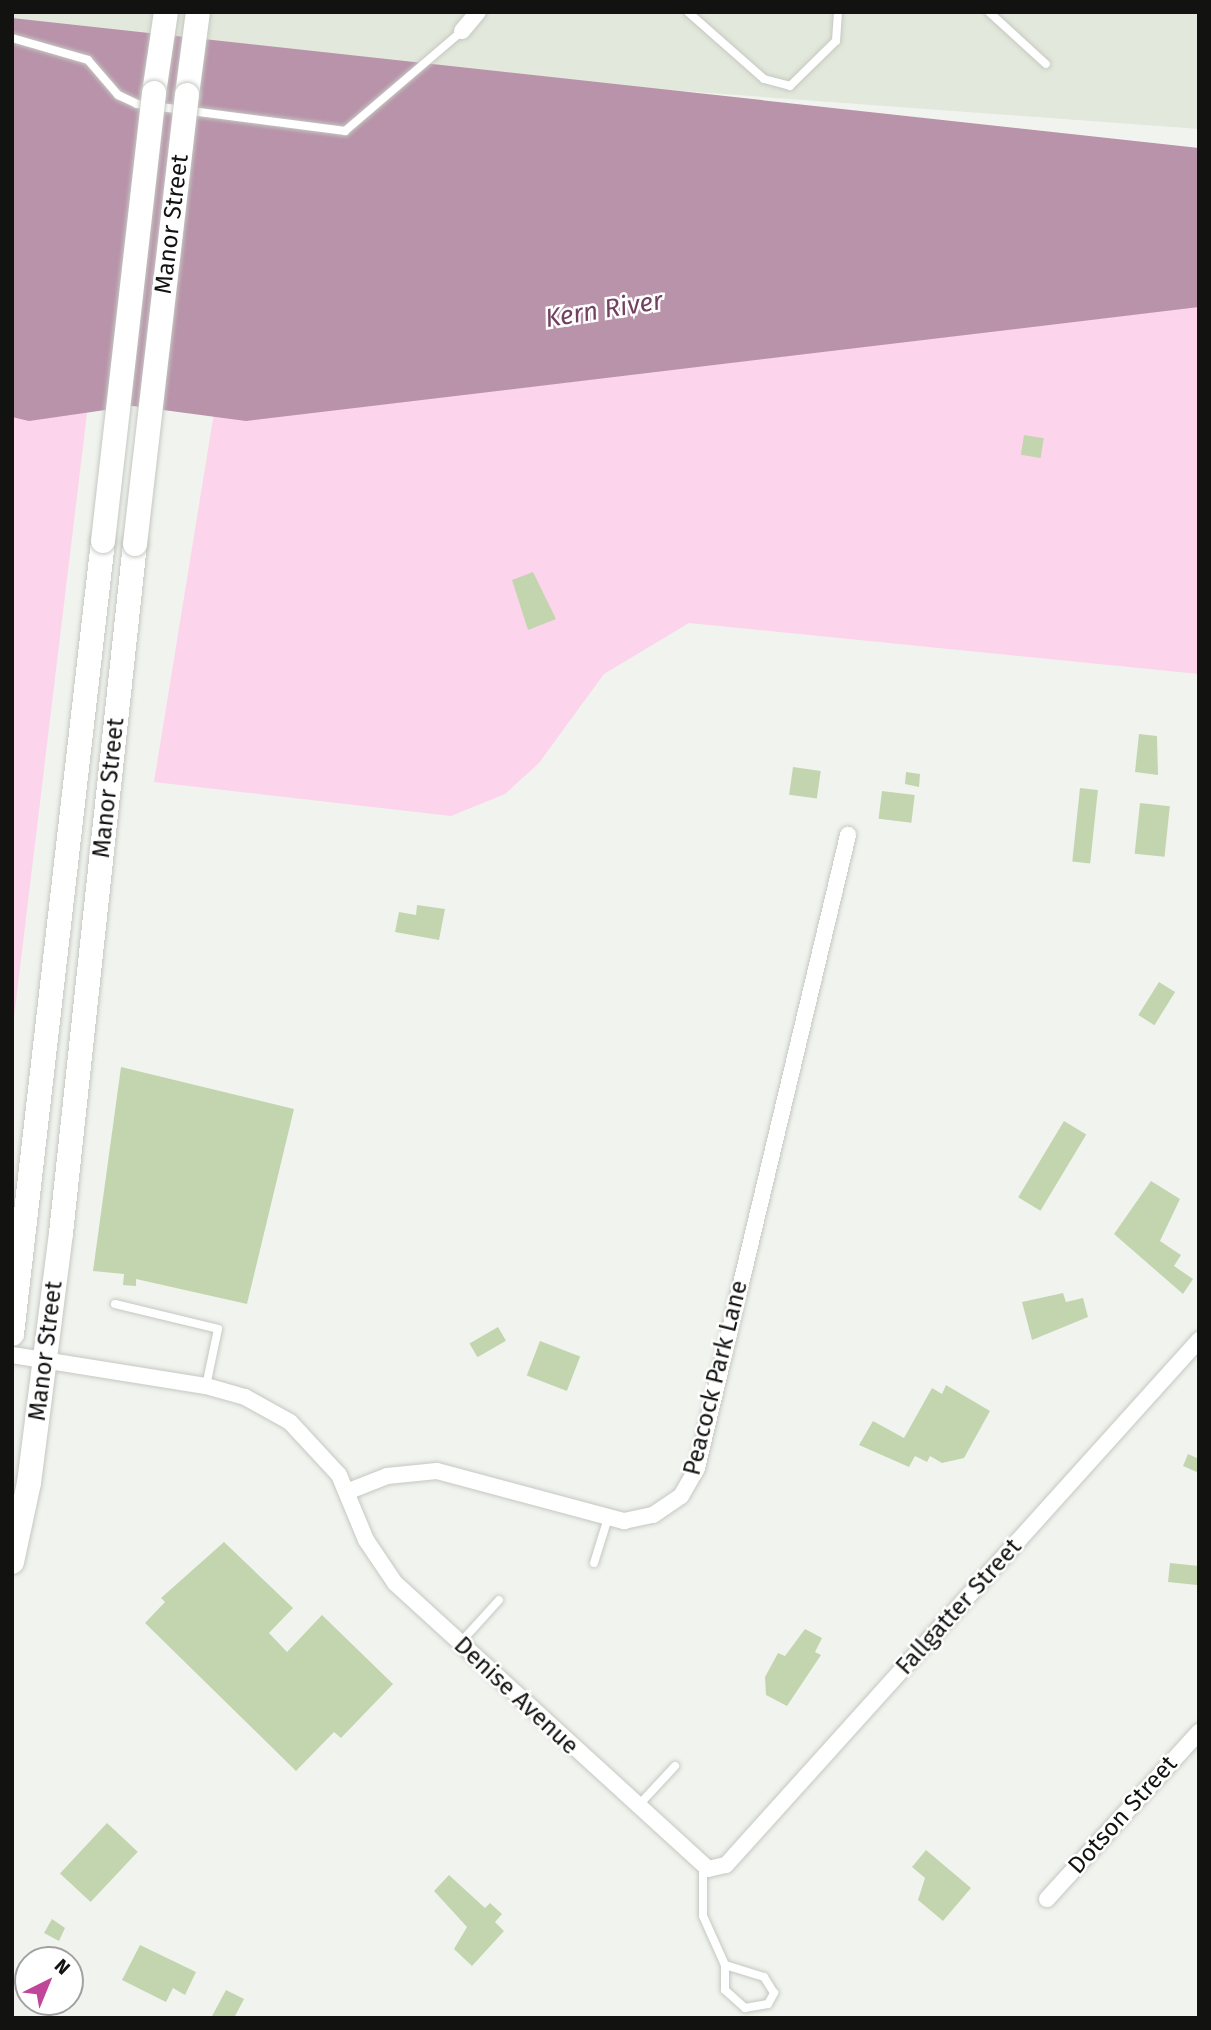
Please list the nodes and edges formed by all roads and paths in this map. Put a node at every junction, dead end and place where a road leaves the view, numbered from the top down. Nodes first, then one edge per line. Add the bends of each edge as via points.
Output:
1 (166, 12) edge
2 (198, 12) edge
3 (478, 12) edge
4 (688, 12) edge
5 (838, 12) edge
6 (989, 12) edge
7 (462, 31) joint
8 (12, 38) edge
9 (1045, 64) dead end
10 (848, 835) dead end
11 (115, 1304) dead end
12 (12, 1334) edge
13 (1199, 1340) edge
14 (12, 1355) edge
15 (44, 1358) junction
16 (206, 1386) junction
17 (349, 1491) junction
18 (608, 1518) junction
19 (12, 1562) edge
20 (594, 1563) dead end
21 (499, 1600) dead end
22 (460, 1643) junction
23 (1199, 1732) edge
24 (675, 1766) dead end
25 (636, 1808) junction
26 (710, 1868) junction
27 (1047, 1899) dead end
28 (725, 1965) junction

1 - 12 main road, Manor Street, bridge
2 - 15 main road, Manor Street, bridge
3 - 7 street
4 - 5 lane via 764,79 790,86 836,41
6 - 9 lane
7 - 8 lane via 345,131 137,104 118,95 88,60
10 - 18 street, Peacock Park Lane via 697,1468 669,1507 637,1520
11 - 16 lane via 218,1329
13 - 26 street, Fallgatter Street
14 - 15 street
15 - 16 street
15 - 19 main road, Manor Street
16 - 17 street via 245,1397 290,1422
17 - 18 street, Peacock Park Lane via 387,1476 437,1471
17 - 22 street, Denise Avenue via 378,1561
18 - 20 lane
21 - 22 lane
22 - 25 street, Denise Avenue
23 - 27 street, Dotson Street
24 - 25 lane
25 - 26 street, Denise Avenue
26 - 28 lane via 704,1916
28 - 28 lane via 726,1990 738,2004 753,2010 768,2004 773,1989 764,1977

